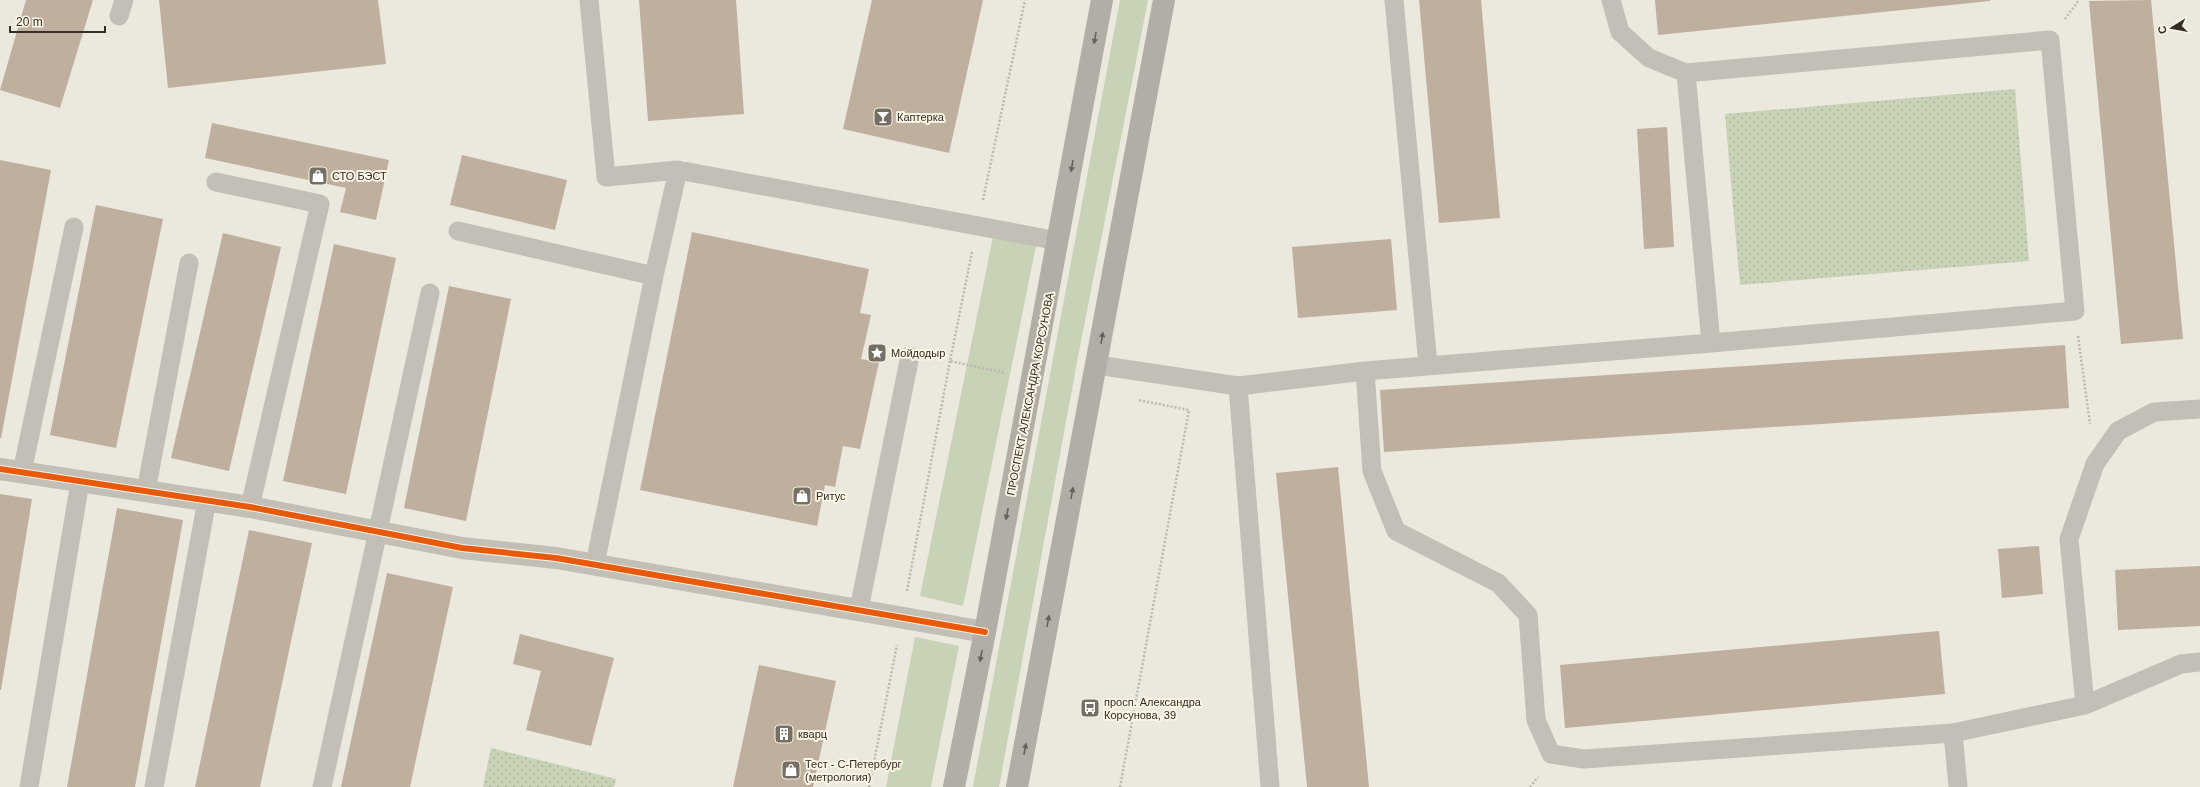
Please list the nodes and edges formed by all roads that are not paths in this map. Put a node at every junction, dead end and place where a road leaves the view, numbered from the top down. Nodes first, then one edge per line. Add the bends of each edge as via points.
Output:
1 (589, 0) edge
2 (1102, 0) edge
3 (1164, 0) edge
4 (1394, 0) edge
5 (1611, 0) edge
6 (1686, 73) junction
7 (678, 170) junction
8 (216, 182) dead end
9 (74, 227) dead end
10 (458, 231) dead end
11 (1058, 241) junction
12 (190, 263) dead end
13 (654, 276) junction
14 (430, 293) dead end
15 (1711, 343) junction
16 (910, 356) dead end
17 (1097, 365) junction
18 (1428, 365) junction
19 (1364, 371) junction
20 (1238, 386) junction
21 (2200, 409) edge
22 (0, 469) edge
23 (22, 472) junction
24 (80, 482) junction
25 (146, 491) junction
26 (207, 500) junction
27 (250, 507) junction
28 (376, 532) junction
29 (595, 564) junction
30 (859, 609) junction
31 (985, 632) junction
32 (2200, 662) edge
33 (2085, 705) junction
34 (1953, 733) junction
35 (29, 787) edge
36 (154, 787) edge
37 (322, 787) edge
38 (954, 787) edge
39 (1017, 787) edge
40 (1270, 787) edge
41 (1958, 787) edge

1 - 7 lane via 606,177
2 -> 11 main road, ПРОСПЕКТ АЛЕКСАНДРА КОРСУНОВА
17 -> 3 main road
4 - 18 lane
5 - 6 lane via 1620,32 1649,58
6 - 15 lane
6 - 15 lane via 2050,40 2075,311
7 - 11 lane
7 - 13 lane
8 - 27 lane via 320,204
9 - 23 lane
10 - 13 lane
11 -> 31 main road, ПРОСПЕКТ АЛЕКСАНДРА КОРСУНОВА
12 - 25 lane
13 - 29 lane
14 - 28 lane
15 - 18 lane
16 - 30 lane
17 - 20 lane
39 -> 17 main road
18 - 19 lane
19 - 20 lane
19 - 34 lane via 1372,471 1396,531 1498,583 1528,615 1536,720 1551,754 1584,759
20 - 40 lane
21 - 33 lane via 2154,412 2118,432 2095,464 2069,539
22 - 23 street
23 - 24 street
24 - 25 street
24 - 35 lane
25 - 26 street
26 - 27 street
26 - 36 lane
27 - 28 street
28 - 29 street via 462,548
28 - 37 lane
29 - 30 street
30 - 31 street
31 -> 38 main road, ПРОСПЕКТ АЛЕКСАНДРА КОРСУНОВА
32 - 33 lane via 2181,664
33 - 34 lane
34 - 41 lane

